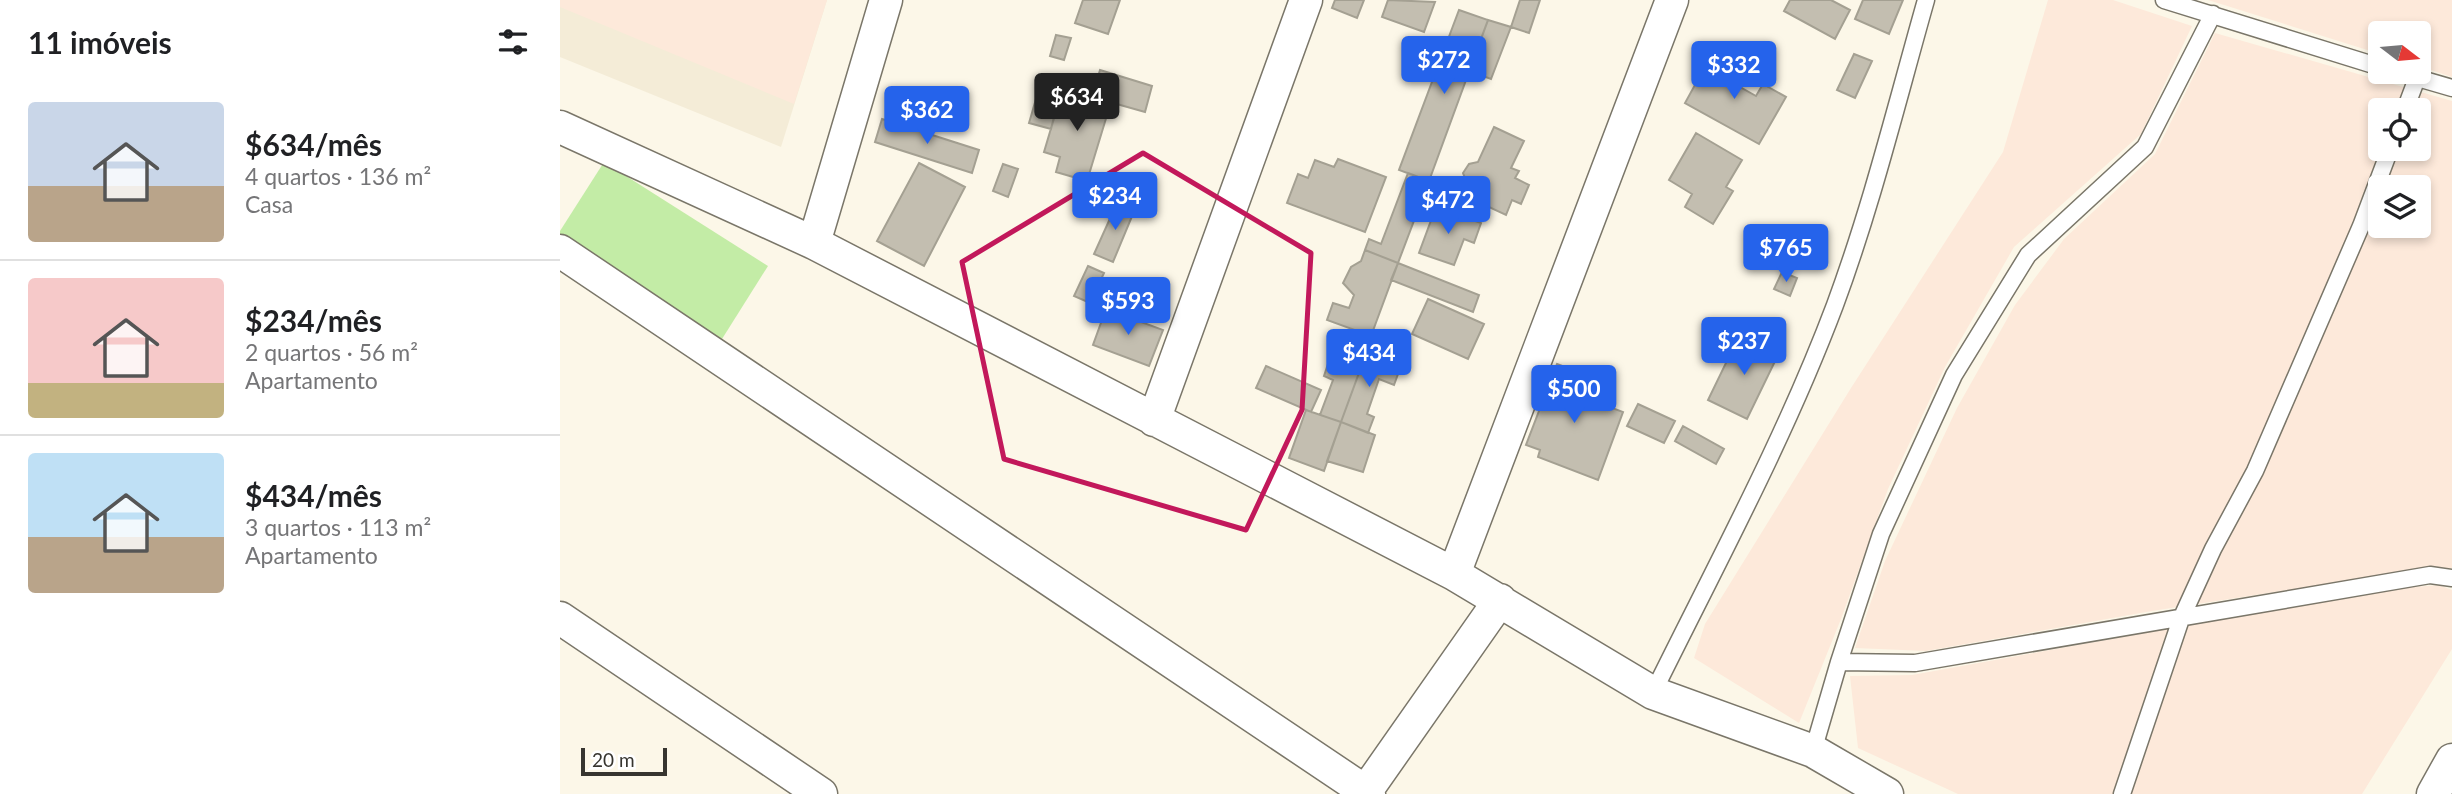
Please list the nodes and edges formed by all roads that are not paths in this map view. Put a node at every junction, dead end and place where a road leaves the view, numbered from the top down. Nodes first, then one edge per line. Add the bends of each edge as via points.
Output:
1 (886, 0) edge
2 (1306, 0) edge
3 (1672, 0) edge
4 (1926, 0) edge
5 (2164, 0) edge
6 (2213, 14) junction
7 (2368, 62) edge
8 (2431, 82) edge
9 (2452, 88) edge
10 (560, 127) edge
11 (2385, 161) edge
12 (814, 243) junction
13 (560, 251) edge
14 (1154, 420) junction
15 (1454, 574) junction
16 (2452, 578) edge
17 (1500, 600) junction
18 (560, 618) edge
19 (2181, 619) junction
20 (1839, 662) junction
21 (1653, 693) junction
22 (1814, 751) junction
23 (2452, 760) edge
24 (1366, 793) edge
25 (821, 794) edge
26 (1887, 794) edge
27 (2122, 794) edge
28 (2433, 794) edge

1 - 12 street
2 - 14 street
3 - 15 street
4 - 21 lane via 1861,232 1835,307 1784,428
5 - 6 lane
6 - 7 lane
6 - 20 lane via 2145,146 2028,255 1954,375 1881,534
8 - 9 lane
10 - 12 street
11 - 19 lane via 2255,471
12 - 14 street
13 - 24 street
14 - 15 street
15 - 17 street
16 - 19 lane via 2430,575
17 - 21 street
17 - 24 street
18 - 25 street
19 - 20 lane via 1915,663
19 - 27 lane
20 - 22 lane
21 - 22 street
22 - 26 street
23 - 28 street

